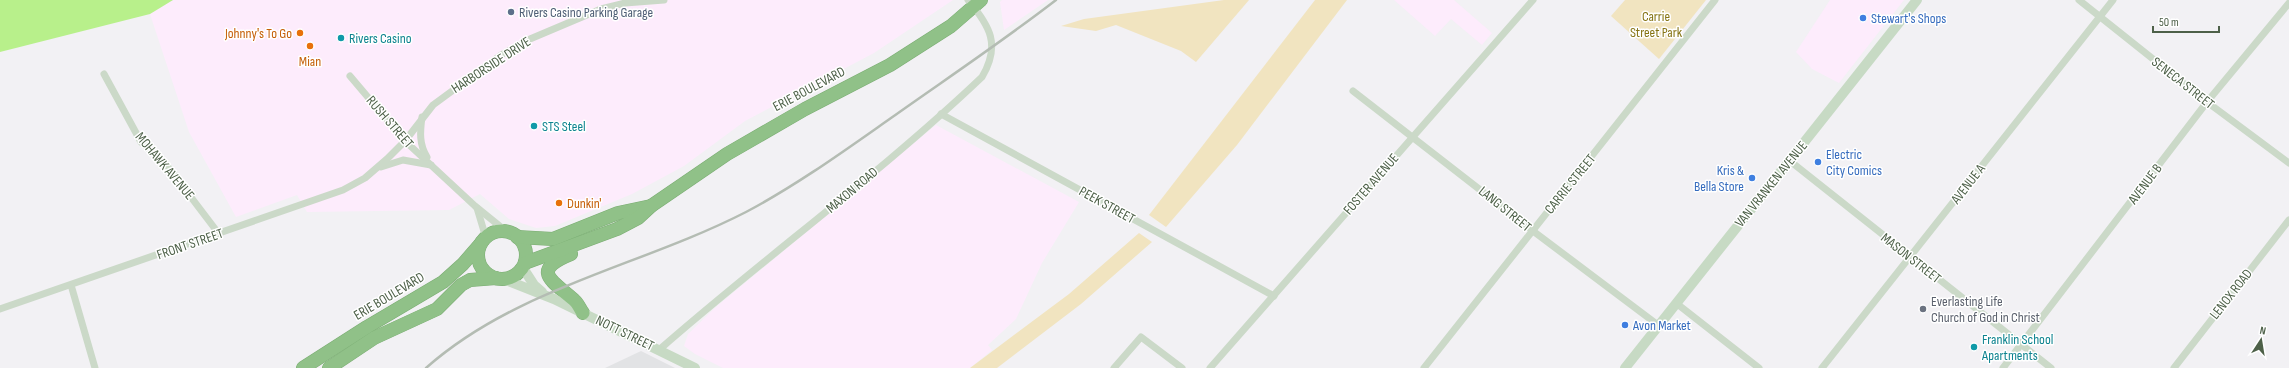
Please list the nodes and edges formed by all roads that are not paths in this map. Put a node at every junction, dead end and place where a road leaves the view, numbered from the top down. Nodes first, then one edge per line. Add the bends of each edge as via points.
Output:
1 (664, 0) edge
2 (1533, 0) edge
3 (1715, 0) edge
4 (1917, 0) edge
5 (2079, 0) edge
6 (2113, 0) edge
7 (974, 2) edge
8 (2289, 3) edge
9 (2100, 17) junction
10 (104, 74) dead end
11 (350, 76) dead end
12 (1354, 91) dead end
13 (2208, 102) junction
14 (941, 114) junction
15 (422, 117) junction
16 (1413, 136) junction
17 (405, 141) junction
18 (1790, 161) junction
19 (2289, 163) edge
20 (431, 165) junction
21 (376, 169) junction
22 (651, 206) junction
23 (477, 208) junction
24 (2289, 220) edge
25 (1533, 231) junction
26 (219, 234) junction
27 (512, 234) junction
28 (484, 240) junction
29 (582, 241) junction
30 (1910, 258) junction
31 (524, 265) junction
32 (500, 278) junction
33 (71, 284) junction
34 (1274, 296) junction
35 (554, 299) junction
36 (1676, 303) junction
37 (0, 309) edge
38 (582, 313) junction
39 (1658, 325) junction
40 (2021, 345) junction
41 (659, 350) junction
42 (96, 368) edge
43 (303, 368) edge
44 (328, 368) edge
45 (695, 368) edge
46 (1114, 368) edge
47 (1182, 368) edge
48 (1210, 368) edge
49 (1424, 368) edge
50 (1625, 368) edge
51 (1759, 368) edge
52 (1822, 368) edge
53 (2003, 368) edge
54 (2051, 368) edge
55 (2174, 368) edge

1 - 15 street, HARBORSIDE DRIVE via 625,3 601,9 530,39 468,78 433,105
2 - 16 street, FOSTER AVENUE
3 - 25 street, CARRIE STREET
4 - 18 street, VAN VRANKEN AVENUE
5 - 9 street, SENECA STREET
6 - 9 street, AVENUE A
7 - 14 street, MAXON ROAD via 992,38 991,62 982,77
7 - 22 highway, ERIE BOULEVARD via 951,26 890,65 755,137
8 - 13 street, AVENUE B
9 - 13 street, SENECA STREET
9 - 30 street, AVENUE A
10 - 26 street, MOHAWK AVENUE via 141,142 165,163
11 - 17 street, RUSH STREET
12 - 16 street, LANG STREET
13 - 19 street, SENECA STREET
13 - 40 street, AVENUE B
14 - 34 street, PEEK STREET
14 - 41 street, MAXON ROAD
15 - 17 street, HARBORSIDE DRIVE
15 - 20 street, RUSH STREET via 422,149
16 - 25 street, LANG STREET
16 - 34 street, FOSTER AVENUE
17 - 20 street, RUSH STREET
17 - 21 street, FRONT STREET
18 - 30 street, MASON STREET
18 - 36 street, VAN VRANKEN AVENUE
20 - 21 street, FRONT STREET via 403,160
20 - 23 street, RUSH STREET
21 - 26 street, FRONT STREET via 343,190
22 - 27 highway, ERIE BOULEVARD via 618,213 553,239
22 - 29 highway, ERIE BOULEVARD via 638,218 617,229
23 - 27 street, RUSH STREET
23 - 28 street
24 - 55 street, LENOX ROAD
25 - 39 street, LANG STREET
25 - 49 street, CARRIE STREET
26 - 33 street, FRONT STREET
27 - 28 highway via 493,233
27 - 31 highway via 525,249
28 - 32 highway via 478,254 479,260 485,272
28 - 43 highway, ERIE BOULEVARD via 443,282 367,326
29 - 31 highway, ERIE BOULEVARD
29 - 38 highway via 578,251 555,260 548,276 551,282 575,301
30 - 40 street, MASON STREET
30 - 52 street, AVENUE A
31 - 32 highway via 516,274
31 - 35 street, NOTT STREET via 539,290
32 - 35 street, NOTT STREET
32 - 44 highway, ERIE BOULEVARD via 470,280 461,285 437,309 374,338
33 - 37 street, FRONT STREET
33 - 42 street
34 - 48 street, FOSTER AVENUE
35 - 38 street, NOTT STREET
36 - 39 street, VAN VRANKEN AVENUE
36 - 51 street
38 - 41 street, NOTT STREET
39 - 50 street, VAN VRANKEN AVENUE
40 - 53 street, AVENUE B
40 - 54 street, MASON STREET
41 - 45 street, NOTT STREET
46 - 47 street via 1141,338

